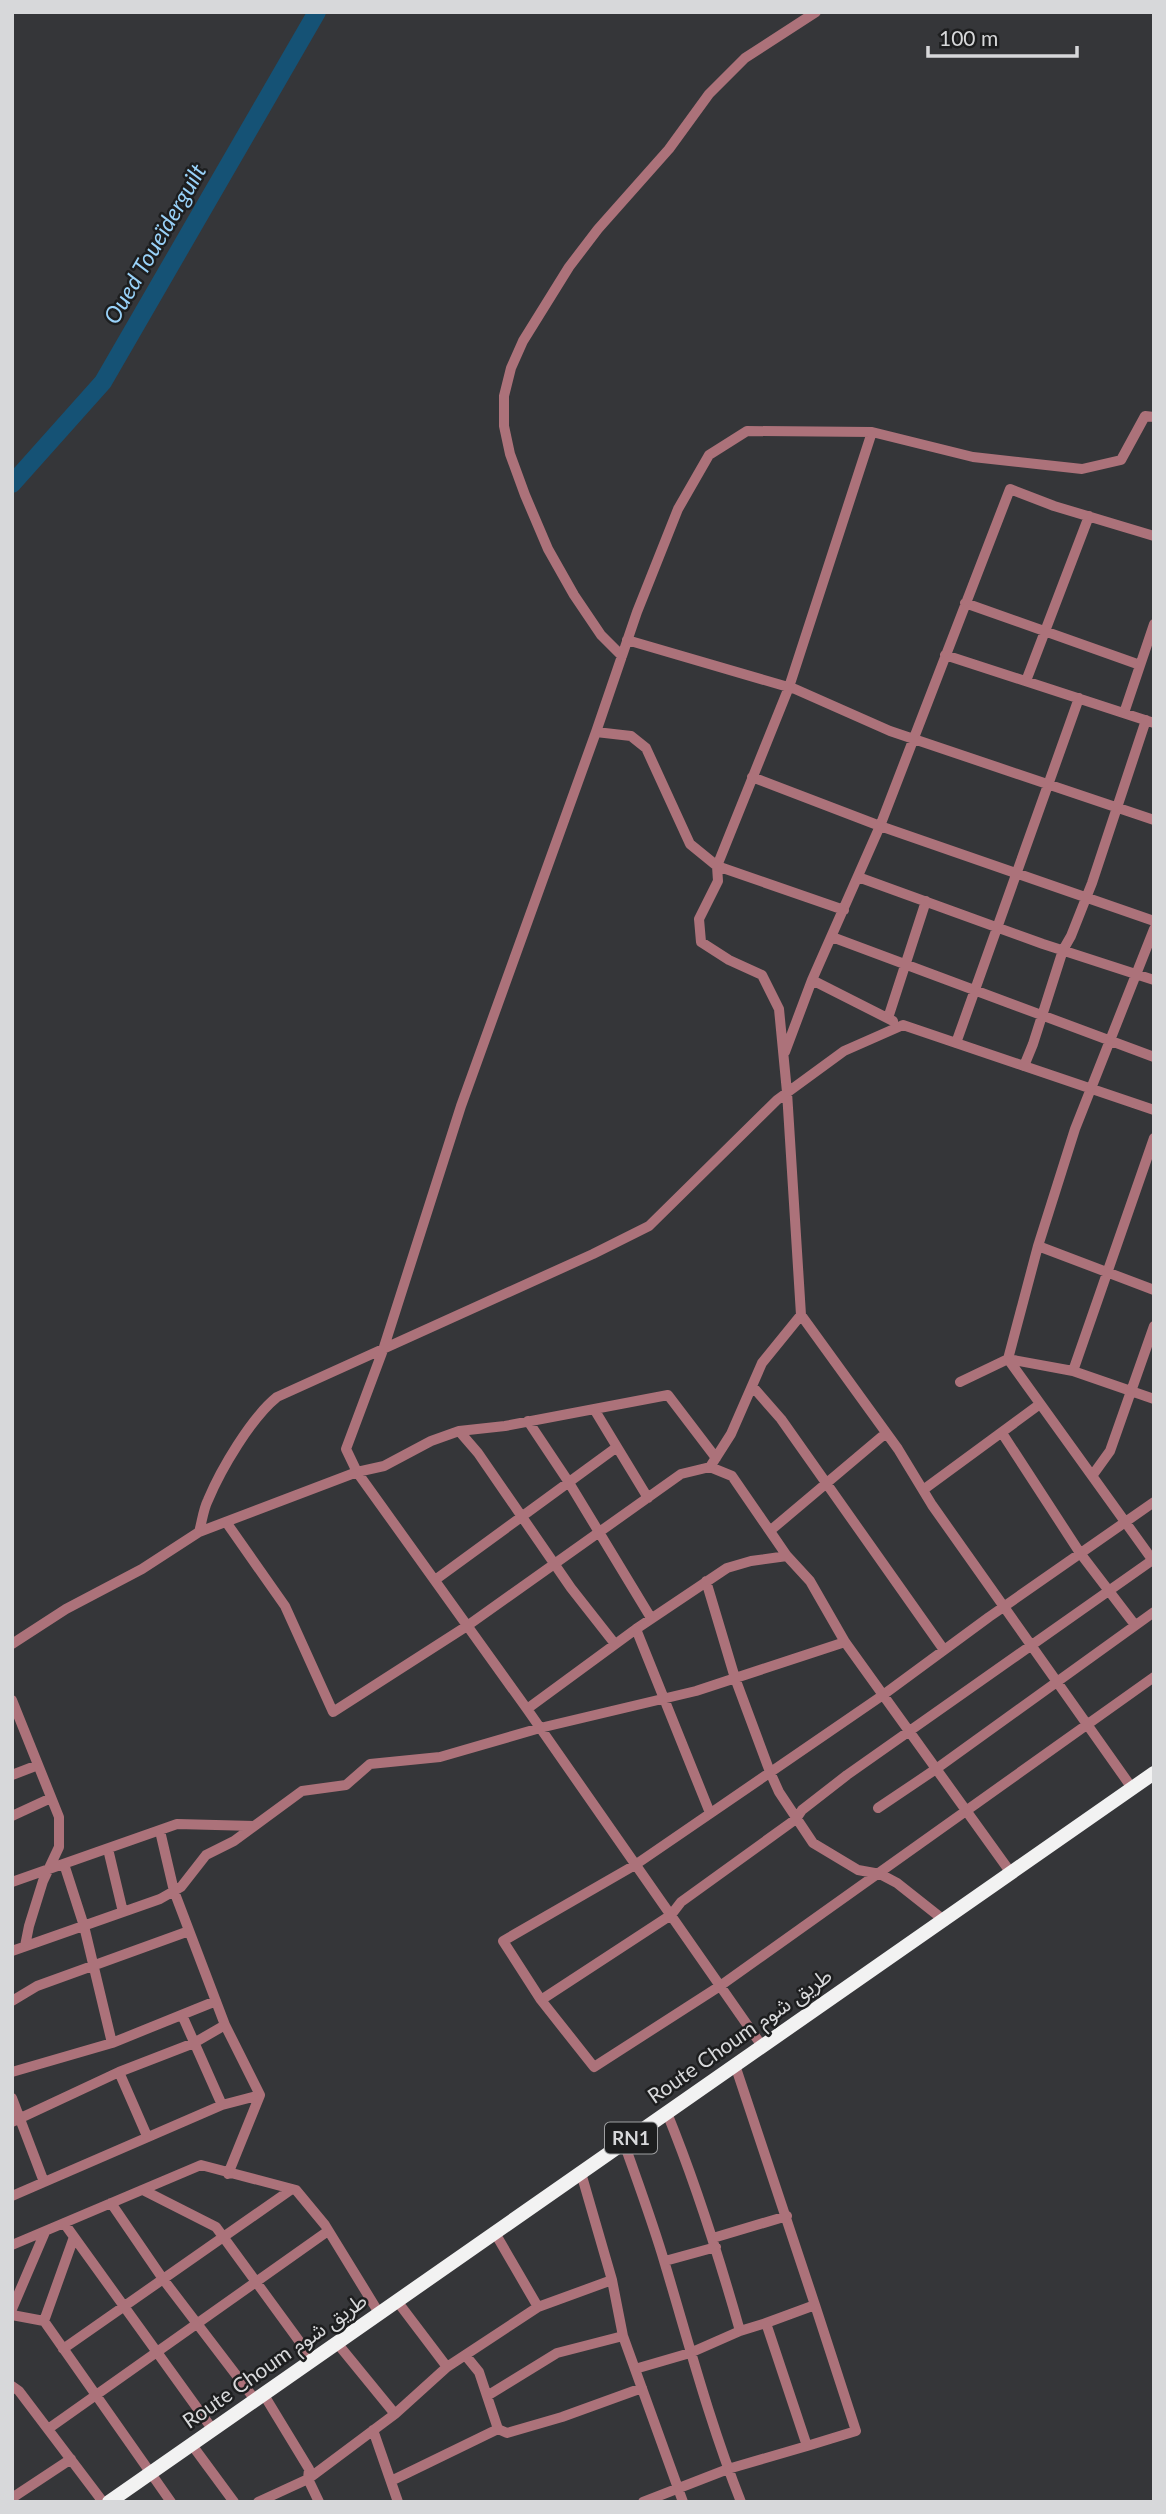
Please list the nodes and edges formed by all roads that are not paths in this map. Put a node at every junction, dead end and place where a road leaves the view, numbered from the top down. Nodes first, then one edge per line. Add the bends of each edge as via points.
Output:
1 (816, 12) edge
2 (1154, 417) edge
3 (872, 432) junction
4 (1089, 516) junction
5 (1154, 536) edge
6 (965, 603) junction
7 (1154, 624) edge
8 (1045, 631) junction
9 (627, 640) junction
10 (945, 655) junction
11 (622, 656) junction
12 (1140, 665) junction
13 (1026, 681) junction
14 (789, 687) junction
15 (1079, 698) junction
16 (1124, 713) junction
17 (1150, 722) edge
18 (596, 732) junction
19 (914, 739) junction
20 (752, 777) junction
21 (1048, 785) junction
22 (1116, 808) junction
23 (1154, 820) edge
24 (880, 826) junction
25 (716, 866) junction
26 (1016, 874) junction
27 (858, 877) junction
28 (1086, 898) junction
29 (926, 901) junction
30 (844, 910) junction
31 (1154, 921) edge
32 (998, 928) junction
33 (1154, 929) edge
34 (832, 937) junction
35 (1063, 950) junction
36 (906, 964) junction
37 (1136, 974) junction
38 (1154, 980) edge
39 (813, 981) junction
40 (975, 990) junction
41 (1041, 1015) junction
42 (888, 1018) junction
43 (903, 1025) junction
44 (1110, 1041) junction
45 (956, 1043) junction
46 (784, 1056) junction
47 (1154, 1058) edge
48 (1024, 1066) junction
49 (1091, 1089) junction
50 (788, 1092) junction
51 (1154, 1110) edge
52 (1154, 1138) edge
53 (1038, 1246) junction
54 (1106, 1272) junction
55 (1154, 1290) edge
56 (801, 1315) junction
57 (1154, 1326) edge
58 (383, 1350) junction
59 (1008, 1359) junction
60 (1073, 1371) junction
61 (961, 1382) dead end
62 (753, 1387) junction
63 (1132, 1392) junction
64 (1154, 1399) edge
65 (1040, 1404) junction
66 (594, 1409) junction
67 (528, 1422) junction
68 (459, 1431) junction
69 (886, 1433) junction
70 (1002, 1433) junction
71 (617, 1447) junction
72 (713, 1462) junction
73 (357, 1472) junction
74 (1092, 1476) junction
75 (568, 1481) junction
76 (827, 1485) junction
77 (923, 1490) junction
78 (648, 1498) junction
79 (1154, 1502) edge
80 (521, 1516) junction
81 (226, 1522) junction
82 (1125, 1522) junction
83 (771, 1530) junction
84 (199, 1532) junction
85 (599, 1533) junction
86 (1080, 1553) junction
87 (787, 1556) junction
88 (1153, 1560) edge
89 (555, 1565) junction
90 (435, 1580) junction
91 (706, 1581) junction
92 (1109, 1590) junction
93 (1004, 1606) junction
94 (1154, 1612) edge
95 (651, 1618) junction
96 (1135, 1625) junction
97 (467, 1626) junction
98 (636, 1629) junction
99 (845, 1643) junction
100 (12, 1644) edge
101 (615, 1644) junction
102 (1033, 1646) junction
103 (944, 1650) junction
104 (1154, 1677) edge
105 (735, 1678) junction
106 (1058, 1681) junction
107 (883, 1695) junction
108 (664, 1699) junction
109 (12, 1700) edge
110 (527, 1709) junction
111 (1088, 1725) junction
112 (540, 1727) junction
113 (910, 1732) junction
114 (38, 1765) junction
115 (936, 1769) junction
116 (770, 1772) junction
117 (1154, 1773) edge
118 (12, 1775) edge
119 (1132, 1788) junction
120 (51, 1798) junction
121 (878, 1808) dead end
122 (967, 1812) junction
123 (710, 1813) junction
124 (12, 1816) edge
125 (796, 1819) junction
126 (254, 1826) junction
127 (160, 1830) junction
128 (108, 1849) junction
129 (64, 1864) junction
130 (635, 1865) junction
131 (48, 1870) junction
132 (1011, 1873) junction
133 (880, 1874) junction
134 (12, 1882) edge
135 (174, 1891) junction
136 (123, 1912) junction
137 (671, 1915) junction
138 (945, 1921) junction
139 (84, 1926) junction
140 (190, 1931) junction
141 (25, 1947) junction
142 (12, 1951) edge
143 (93, 1965) junction
144 (720, 1986) junction
145 (541, 2000) junction
146 (12, 2001) edge
147 (216, 2001) junction
148 (182, 2015) junction
149 (225, 2025) junction
150 (112, 2043) junction
151 (194, 2043) junction
152 (762, 2046) junction
153 (735, 2065) junction
154 (12, 2072) edge
155 (119, 2072) junction
156 (260, 2095) junction
157 (12, 2098) edge
158 (222, 2105) junction
159 (667, 2113) junction
160 (16, 2120) edge
161 (147, 2136) junction
162 (624, 2143) junction
163 (580, 2173) junction
164 (228, 2174) junction
165 (44, 2182) junction
166 (292, 2189) junction
167 (144, 2190) junction
168 (12, 2196) edge
169 (111, 2203) junction
170 (787, 2216) junction
171 (64, 2223) junction
172 (328, 2231) junction
173 (45, 2232) junction
174 (495, 2233) junction
175 (74, 2237) junction
176 (223, 2237) junction
177 (715, 2242) junction
178 (12, 2245) edge
179 (664, 2261) junction
180 (163, 2279) junction
181 (612, 2280) junction
182 (256, 2282) junction
183 (397, 2301) junction
184 (815, 2305) junction
185 (124, 2306) junction
186 (538, 2307) junction
187 (12, 2309) edge
188 (379, 2313) junction
189 (12, 2315) edge
190 (44, 2321) junction
191 (766, 2323) junction
192 (197, 2324) junction
193 (740, 2331) junction
194 (623, 2336) junction
195 (337, 2343) junction
196 (63, 2349) junction
197 (156, 2352) junction
198 (690, 2353) junction
199 (466, 2356) junction
200 (313, 2360) junction
201 (447, 2367) junction
202 (635, 2369) junction
203 (12, 2386) edge
204 (642, 2388) junction
205 (96, 2395) junction
206 (487, 2396) junction
207 (260, 2398) junction
208 (394, 2414) junction
209 (48, 2429) junction
210 (498, 2429) junction
211 (213, 2430) junction
212 (373, 2430) junction
213 (192, 2445) junction
214 (807, 2446) junction
215 (71, 2459) junction
216 (728, 2469) junction
217 (150, 2474) junction
218 (308, 2479) junction
219 (391, 2481) junction
220 (678, 2488) junction
221 (13, 2495) edge
222 (103, 2502) edge
223 (109, 2502) edge
224 (171, 2502) edge
225 (233, 2502) edge
226 (258, 2502) edge
227 (319, 2502) edge
228 (398, 2502) edge
229 (643, 2502) edge
230 (683, 2502) edge
231 (741, 2502) edge

1 - 11 street via 745,58 714,87 653,169 569,267 511,368 504,396 504,426 524,495 574,595 601,635
2 - 3 street via 1145,416 1121,460 1082,469 973,457
3 - 9 street via 747,431 709,455 678,509
3 - 14 street
4 - 5 street
4 - 6 street via 1010,489
4 - 8 street
6 - 8 street
6 - 10 street
7 - 12 street
8 - 12 street
8 - 13 street
9 - 11 street
9 - 14 street
10 - 13 street
10 - 19 street
11 - 18 street
12 - 16 street
13 - 15 street
14 - 19 street
14 - 20 street
15 - 16 street
15 - 21 street
16 - 17 street
17 - 22 street
18 - 25 street via 631,736 646,748 690,844
18 - 58 street via 461,1106
19 - 21 street
19 - 24 street
20 - 24 street
20 - 25 street
21 - 22 street
21 - 26 street
22 - 23 street
22 - 28 street
24 - 26 street
24 - 27 street
25 - 30 street
25 - 46 street via 718,881 699,919 701,943 762,975 779,1009
26 - 28 street
26 - 32 street
27 - 29 street
27 - 30 street
28 - 31 street
28 - 35 street
29 - 32 street
29 - 36 street
30 - 34 street
32 - 35 street
32 - 40 street
33 - 37 street
34 - 36 street
34 - 39 street
35 - 37 street
35 - 41 street
36 - 40 street
36 - 42 street
37 - 38 street
37 - 44 street
39 - 42 street
39 - 46 street
40 - 41 street
40 - 45 street
41 - 44 street
41 - 48 street
42 - 43 street
43 - 45 street
43 - 50 street via 844,1051
44 - 47 street
44 - 49 street
45 - 48 street
46 - 50 street
48 - 49 street
49 - 51 street
49 - 53 street
50 - 56 street
50 - 58 street via 649,1226
52 - 54 street
53 - 54 street
53 - 59 street
54 - 55 street
54 - 60 street
56 - 62 street via 762,1363
56 - 69 street
57 - 63 street
58 - 73 street via 346,1449
58 - 84 street via 277,1397 261,1410 207,1501
59 - 60 street
59 - 61 street
59 - 65 street
60 - 63 street
62 - 72 street
62 - 76 street
63 - 64 street
63 - 74 street via 1110,1451
65 - 70 street
65 - 74 street
66 - 67 street
66 - 71 street
66 - 72 street via 668,1395
67 - 68 street
67 - 75 street
68 - 73 street via 384,1466
68 - 80 street
69 - 76 street
69 - 77 street
70 - 77 street
70 - 86 street
71 - 75 street
71 - 78 street
72 - 78 street via 681,1474
72 - 83 street via 732,1476
73 - 81 street
73 - 90 street
74 - 82 street
75 - 80 street
75 - 85 street
76 - 83 street
76 - 103 street
77 - 93 street
78 - 85 street
79 - 82 street
80 - 89 street
80 - 90 street
81 - 84 street
81 - 97 street via 285,1606 333,1712
82 - 86 street
82 - 88 street
83 - 87 street
84 - 100 street
85 - 89 street
85 - 95 street
86 - 92 street
86 - 93 street
87 - 91 street via 751,1560
87 - 99 street via 810,1581
88 - 92 street
89 - 97 street
89 - 101 street
90 - 97 street
91 - 95 street
91 - 105 street
92 - 96 street
92 - 102 street
93 - 102 street
93 - 103 street
94 - 96 street
95 - 98 street
96 - 106 street
97 - 110 street
98 - 101 street
98 - 108 street
99 - 105 street
99 - 107 street
101 - 110 street
102 - 106 street
102 - 113 street
103 - 107 street
104 - 111 street
105 - 108 street
105 - 116 street
106 - 111 street
106 - 115 street
107 - 113 street
107 - 116 street
108 - 112 street
108 - 123 street
109 - 114 street
110 - 112 street
111 - 119 street
111 - 122 street
112 - 126 street via 440,1756 370,1764 346,1785 302,1791
112 - 130 street
113 - 115 street
113 - 125 street via 820,1796
114 - 118 street
114 - 120 street
115 - 121 street
115 - 122 street
116 - 123 street
116 - 125 street
117 - 119 highway, Route Choum طريق شوم / RN1
119 - 132 highway, Route Choum طريق شوم / RN1
120 - 124 street
120 - 131 street via 60,1817 59,1847
122 - 132 street
122 - 133 street
123 - 130 street
125 - 133 street via 825,1852 858,1870
125 - 137 street via 681,1902
126 - 127 street via 177,1825
126 - 135 street via 206,1855
127 - 128 street
127 - 135 street
128 - 129 street
128 - 136 street
129 - 131 street
129 - 139 street
130 - 137 street
130 - 145 street via 503,1941
131 - 134 street
131 - 141 street
132 - 138 highway, Route Choum طريق شوم / RN1
133 - 138 street
133 - 144 street
135 - 136 street
135 - 140 street
136 - 139 street
137 - 144 street
137 - 145 street
138 - 152 highway, Route Choum طريق شوم / RN1
139 - 141 street
139 - 143 street
140 - 143 street
140 - 147 street
141 - 142 street
143 - 146 street via 37,1986
143 - 150 street
144 - 145 street via 594,2067
144 - 152 street
147 - 148 street
147 - 149 street
148 - 150 street
148 - 151 street
149 - 151 street
149 - 156 street
150 - 154 street
151 - 155 street
151 - 158 street
152 - 153 highway, Route Choum طريق شوم / RN1
153 - 159 highway, Route Choum طريق شوم / RN1
153 - 170 street
155 - 160 street
155 - 161 street
156 - 158 street
156 - 164 street
157 - 160 street
158 - 161 street
159 - 162 highway, Route Choum طريق شوم / RN1
159 - 177 street
160 - 165 street
161 - 165 street
162 - 163 highway, Route Choum طريق شوم / RN1
162 - 179 street
163 - 174 highway, Route Choum طريق شوم / RN1
163 - 181 street
164 - 166 street
164 - 167 street via 201,2165
165 - 168 street
166 - 172 street
166 - 176 street
167 - 169 street
167 - 176 street via 216,2227
169 - 171 street
169 - 180 street
170 - 177 street
170 - 184 street
171 - 173 street
171 - 175 street
172 - 182 street
172 - 188 street
173 - 178 street
173 - 187 street
174 - 183 highway, Route Choum طريق شوم / RN1
174 - 186 street
175 - 185 street
175 - 190 street
176 - 180 street
176 - 182 street
177 - 179 street
177 - 193 street
179 - 198 street
180 - 185 street
180 - 192 street
181 - 186 street
181 - 194 street
182 - 192 street
182 - 200 street
183 - 188 highway, Route Choum طريق شوم / RN1
183 - 201 street
184 - 191 street
184 - 214 street via 856,2431
185 - 196 street
185 - 197 street
186 - 199 street
188 - 195 highway, Route Choum طريق شوم / RN1
189 - 190 street
190 - 196 street
191 - 193 street
191 - 214 street
192 - 197 street
192 - 207 street
193 - 198 street
194 - 202 street
194 - 206 street via 556,2353
195 - 200 highway, Route Choum طريق شوم / RN1
195 - 208 street
196 - 205 street
197 - 205 street
197 - 211 street
198 - 202 street
198 - 216 street
199 - 201 street
199 - 206 street via 479,2372
200 - 207 highway, Route Choum طريق شوم / RN1
201 - 208 street
202 - 204 street
203 - 209 street
204 - 210 street via 507,2433
204 - 220 street
205 - 209 street
205 - 217 street
206 - 210 street
207 - 211 highway, Route Choum طريق شوم / RN1
207 - 218 street via 309,2469
208 - 212 street
209 - 215 street
210 - 219 street
211 - 213 highway, Route Choum طريق شوم / RN1
212 - 218 street
212 - 219 street
213 - 217 highway, Route Choum طريق شوم / RN1
213 - 225 street
214 - 216 street
215 - 221 street
215 - 222 street
216 - 220 street
216 - 231 street
217 - 223 highway, Route Choum طريق شوم / RN1
217 - 224 street
218 - 226 street
218 - 227 street
219 - 228 street
220 - 229 street
220 - 230 street

